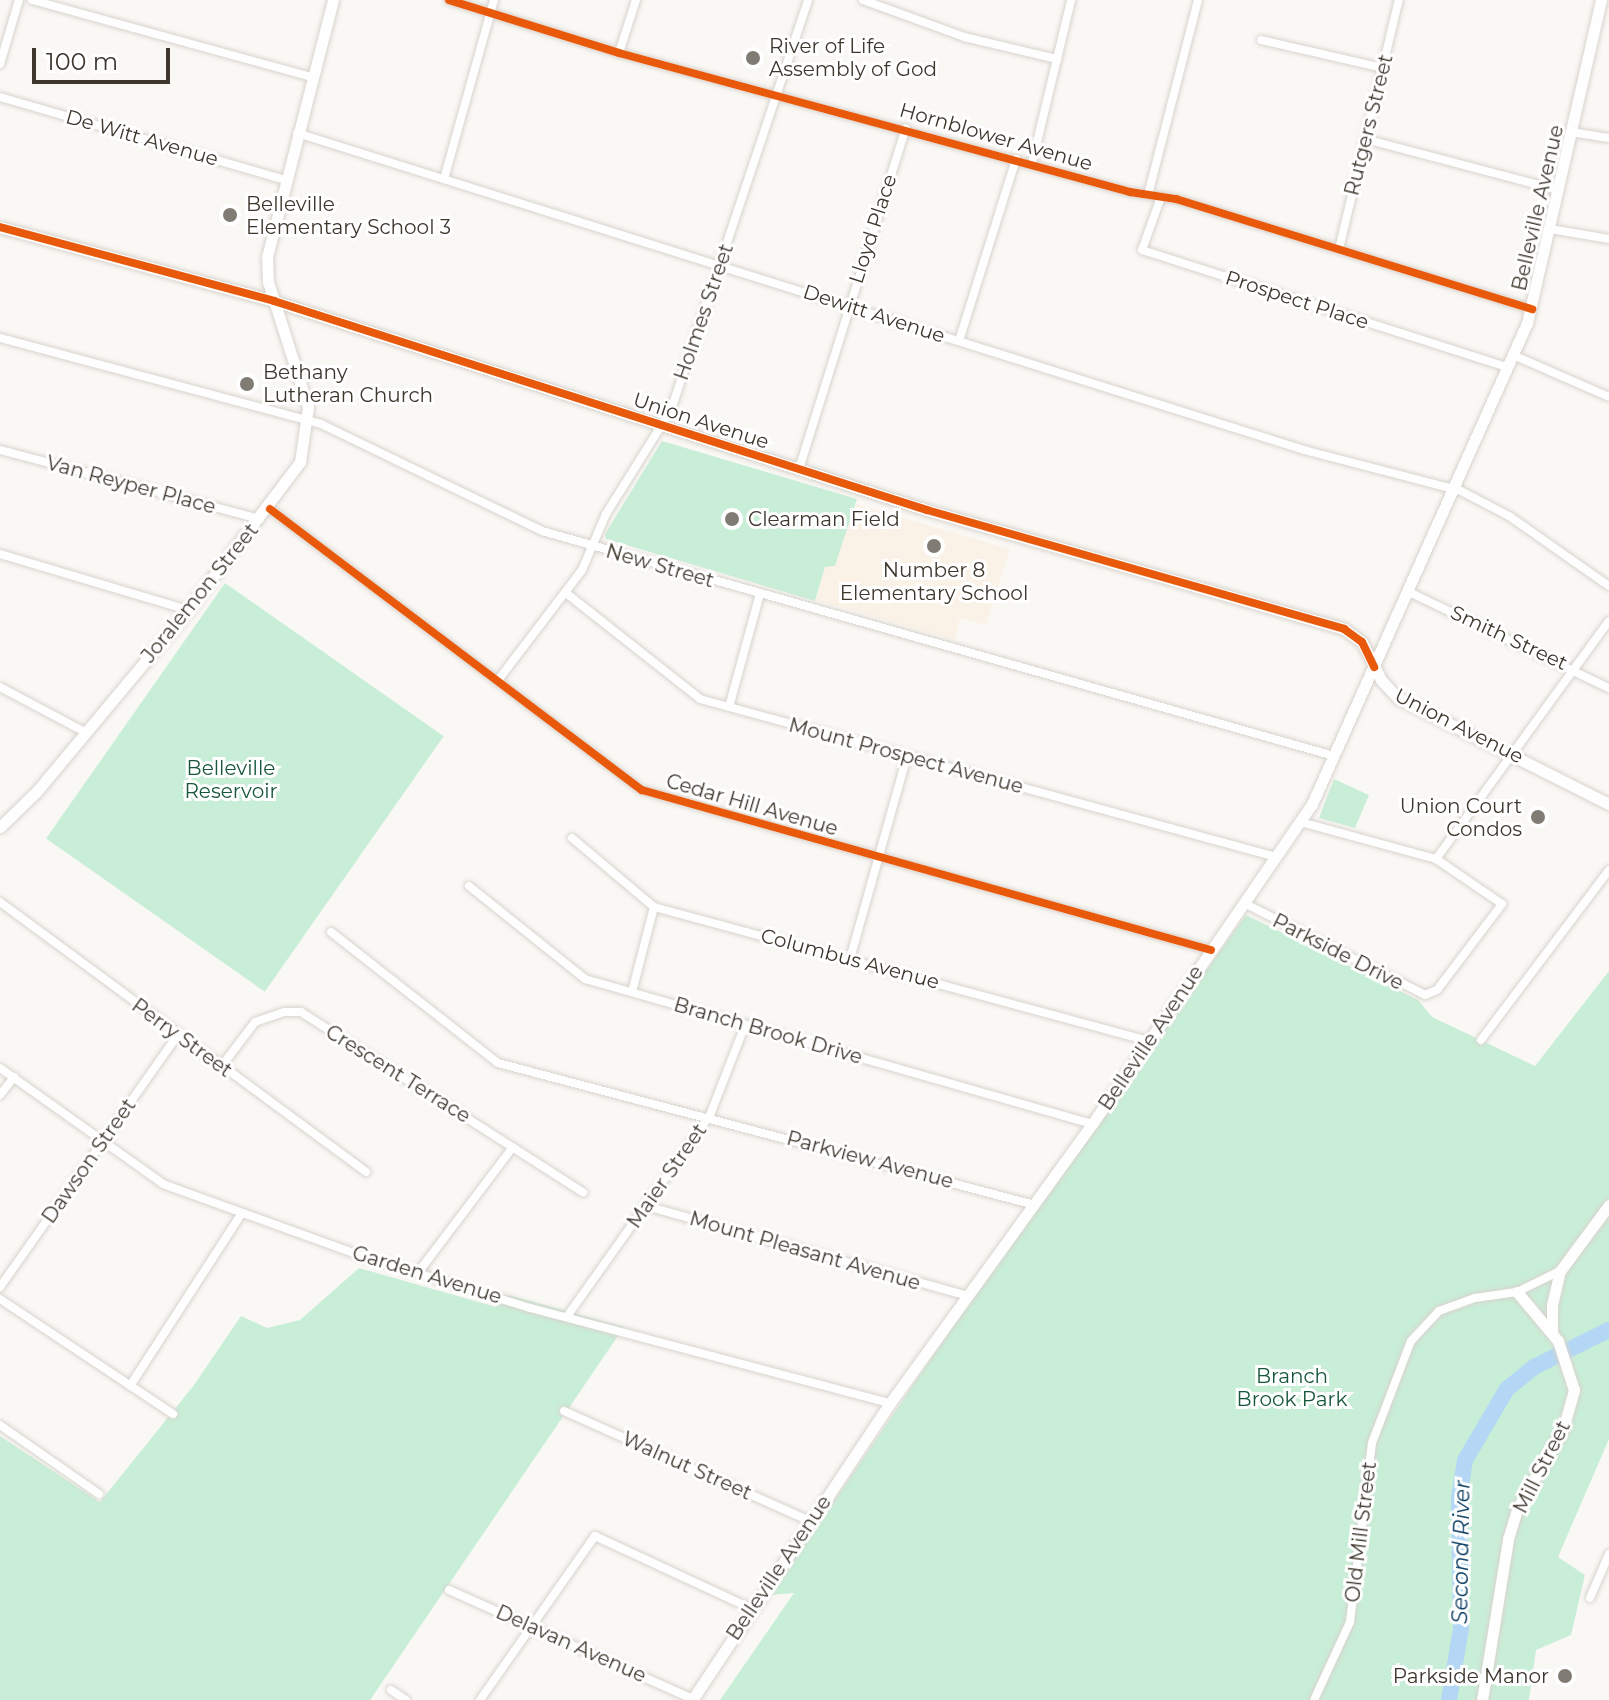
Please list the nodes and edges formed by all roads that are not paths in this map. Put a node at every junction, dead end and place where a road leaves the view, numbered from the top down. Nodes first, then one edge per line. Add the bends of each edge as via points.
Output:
1 (19, 0) edge
2 (32, 0) edge
3 (333, 0) edge
4 (449, 0) edge
5 (494, 0) edge
6 (636, 0) edge
7 (808, 0) edge
8 (863, 0) edge
9 (1071, 0) edge
10 (1198, 0) edge
11 (1399, 0) edge
12 (1601, 0) edge
13 (490, 13) junction
14 (1261, 40) dead end
15 (619, 53) junction
16 (1057, 59) junction
17 (0, 64) edge
18 (1383, 68) junction
19 (311, 77) junction
20 (777, 95) junction
21 (0, 97) edge
22 (906, 128) junction
23 (296, 132) junction
24 (1571, 132) junction
25 (1609, 138) edge
26 (1365, 139) junction
27 (1016, 159) junction
28 (1032, 163) junction
29 (283, 179) junction
30 (444, 179) junction
31 (1558, 190) junction
32 (1148, 195) junction
33 (1161, 197) junction
34 (0, 227) edge
35 (1550, 229) junction
36 (1609, 239) edge
37 (1339, 249) junction
38 (720, 265) junction
39 (274, 301) junction
40 (848, 306) junction
41 (1532, 309) junction
42 (0, 338) edge
43 (959, 341) junction
44 (1513, 355) junction
45 (1507, 367) junction
46 (1609, 397) edge
47 (309, 421) junction
48 (662, 425) junction
49 (0, 450) edge
50 (799, 469) junction
51 (1454, 488) junction
52 (270, 509) junction
53 (261, 519) junction
54 (593, 546) junction
55 (0, 554) edge
56 (1609, 586) edge
57 (1407, 591) junction
58 (566, 593) junction
59 (760, 594) junction
60 (188, 610) junction
61 (1609, 621) edge
62 (1374, 667) junction
63 (1574, 668) junction
64 (499, 679) junction
65 (0, 687) edge
66 (1609, 688) edge
67 (729, 707) junction
68 (85, 732) junction
69 (1510, 752) junction
70 (907, 756) junction
71 (1334, 756) junction
72 (1609, 804) edge
73 (1301, 822) junction
74 (0, 827) edge
75 (572, 838) dead end
76 (878, 857) junction
77 (1276, 857) junction
78 (1436, 859) junction
79 (1609, 870) edge
80 (469, 886) dead end
81 (0, 902) edge
82 (1244, 903) junction
83 (654, 907) junction
84 (331, 932) dead end
85 (1211, 950) junction
86 (850, 959) junction
87 (632, 992) junction
88 (745, 1025) junction
89 (178, 1035) junction
90 (1481, 1040) dead end
91 (1149, 1041) junction
92 (221, 1067) junction
93 (0, 1068) edge
94 (14, 1077) junction
95 (0, 1095) edge
96 (710, 1115) junction
97 (1092, 1124) junction
98 (100, 1143) junction
99 (513, 1147) junction
100 (366, 1172) dead end
101 (583, 1192) dead end
102 (1031, 1204) junction
103 (1609, 1205) edge
104 (646, 1206) junction
105 (242, 1213) junction
106 (420, 1270) junction
107 (1560, 1271) junction
108 (0, 1287) edge
109 (1517, 1292) junction
110 (964, 1295) junction
111 (0, 1299) edge
112 (568, 1315) junction
113 (1552, 1331) junction
114 (130, 1386) junction
115 (890, 1403) junction
116 (564, 1411) dead end
117 (173, 1414) dead end
118 (0, 1425) edge
119 (99, 1494) dead end
120 (810, 1521) junction
121 (1609, 1554) edge
122 (449, 1590) dead end
123 (1590, 1598) dead end
124 (752, 1609) junction
125 (531, 1626) junction
126 (391, 1690) dead end
127 (692, 1699) edge
128 (406, 1700) edge
129 (480, 1700) edge
130 (1314, 1700) edge
131 (1482, 1700) edge

1 - 17 street
2 - 19 street
3 - 19 street, Joralemon Street
4 - 13 street, Hornblower Avenue
5 - 13 street
6 - 15 street
7 - 20 street, Holmes Street
8 - 16 street via 964,37
9 - 16 street
10 - 32 street
11 - 18 street, Rutgers Street
12 - 24 street, Belleville Avenue
13 - 15 street, Hornblower Avenue
13 - 30 street
14 - 18 street
15 - 20 street, Hornblower Avenue
16 - 28 street
18 - 26 street, Rutgers Street
19 - 23 street, Joralemon Street
20 - 22 street, Hornblower Avenue
20 - 38 street, Holmes Street
21 - 29 street, De Witt Avenue
22 - 27 street, Hornblower Avenue
22 - 40 street, Lloyd Place
23 - 29 street, Joralemon Street
23 - 30 street, Dewitt Avenue
24 - 25 street
24 - 31 street, Belleville Avenue
26 - 31 street
26 - 37 street, Rutgers Street
27 - 28 street, Hornblower Avenue
27 - 43 street
28 - 32 street, Hornblower Avenue
29 - 39 street, Joralemon Street via 267,244
30 - 38 street, Dewitt Avenue
31 - 35 street, Belleville Avenue
32 - 33 street, Hornblower Avenue
33 - 37 street, Hornblower Avenue
33 - 45 street, Prospect Place via 1142,250
34 - 39 street, Union Avenue
35 - 36 street
35 - 41 street, Belleville Avenue
37 - 41 street, Hornblower Avenue
38 - 40 street, Dewitt Avenue
38 - 48 street, Holmes Street
39 - 47 street, Joralemon Street via 306,394
39 - 48 street, Union Avenue
40 - 43 street, Dewitt Avenue
40 - 50 street, Lloyd Place
41 - 44 street, Belleville Avenue
42 - 47 street, New Street
43 - 51 street, Dewitt Avenue via 1304,450
44 - 45 street, Belleville Avenue
44 - 46 street
45 - 51 street, Belleville Avenue
47 - 52 street, Joralemon Street via 300,462
47 - 54 street, New Street via 542,531
48 - 50 street, Union Avenue
48 - 54 street, Holmes Street via 606,514
49 - 53 street, Van Reyper Place
50 - 62 street, Union Avenue via 1344,629 1362,642
51 - 56 street, Dewitt Avenue via 1509,516
51 - 57 street, Belleville Avenue
52 - 53 street, Joralemon Street
52 - 64 street, Cedar Hill Avenue
53 - 60 street, Joralemon Street
54 - 58 street, Holmes Street
54 - 59 street, New Street
55 - 60 street
57 - 62 street, Belleville Avenue
57 - 63 street, Smith Street
58 - 64 street, Holmes Street
58 - 67 street, Mount Prospect Avenue via 688,693
59 - 67 street
59 - 71 street, New Street
60 - 68 street, Joralemon Street
61 - 63 street
62 - 69 street, Union Avenue via 1398,698
62 - 71 street, Belleville Avenue
63 - 66 street, Smith Street
63 - 69 street
64 - 76 street, Cedar Hill Avenue via 642,790
65 - 68 street
67 - 70 street, Mount Prospect Avenue
68 - 74 street, Joralemon Street
69 - 72 street, Union Avenue
69 - 78 street
70 - 76 street
70 - 77 street, Mount Prospect Avenue
71 - 73 street, Belleville Avenue
73 - 77 street, Belleville Avenue
73 - 78 street
75 - 83 street, Columbus Avenue
76 - 85 street, Cedar Hill Avenue
76 - 86 street
77 - 82 street, Belleville Avenue
78 - 82 street, Parkside Drive via 1502,904 1431,994 1417,993
79 - 90 street
80 - 87 street, Branch Brook Drive via 585,979
81 - 89 street, Perry Street
82 - 85 street, Belleville Avenue
83 - 86 street, Columbus Avenue
83 - 87 street
84 - 96 street, Parkview Avenue via 498,1063
85 - 91 street, Belleville Avenue
86 - 91 street, Columbus Avenue
87 - 88 street, Branch Brook Drive
88 - 96 street, Maier Street
88 - 97 street, Branch Brook Drive
89 - 92 street, Perry Street
89 - 98 street, Dawson Street
91 - 97 street, Belleville Avenue
92 - 99 street, Crescent Terrace via 255,1022 295,1011
92 - 100 street, Perry Street
93 - 94 street, Garden Avenue
94 - 95 street
94 - 98 street, Garden Avenue
96 - 102 street, Parkview Avenue
96 - 104 street, Maier Street
97 - 102 street, Belleville Avenue
98 - 105 street, Garden Avenue via 163,1184
98 - 108 street, Dawson Street
99 - 101 street, Crescent Terrace
99 - 106 street
102 - 110 street, Belleville Avenue
103 - 107 street, Mill Street
104 - 110 street, Mount Pleasant Avenue
104 - 112 street, Maier Street
105 - 106 street, Garden Avenue via 362,1256
105 - 114 street
106 - 112 street, Garden Avenue
107 - 109 street, Old Mill Street
107 - 113 street, Mill Street
109 - 113 street
109 - 130 street, Old Mill Street via 1475,1298 1439,1311 1423,1323 1406,1351 1366,1474 1350,1622
110 - 115 street, Belleville Avenue
111 - 114 street
112 - 115 street, Garden Avenue
113 - 131 street, Mill Street via 1574,1390 1563,1429 1524,1495 1508,1539
114 - 117 street
115 - 120 street, Belleville Avenue
116 - 120 street, Walnut Street
118 - 119 street
120 - 124 street, Belleville Avenue
121 - 123 street
122 - 125 street, Delavan Avenue
124 - 125 street via 595,1536
124 - 127 street, Belleville Avenue
125 - 127 street, Delavan Avenue
125 - 129 street
126 - 128 street

